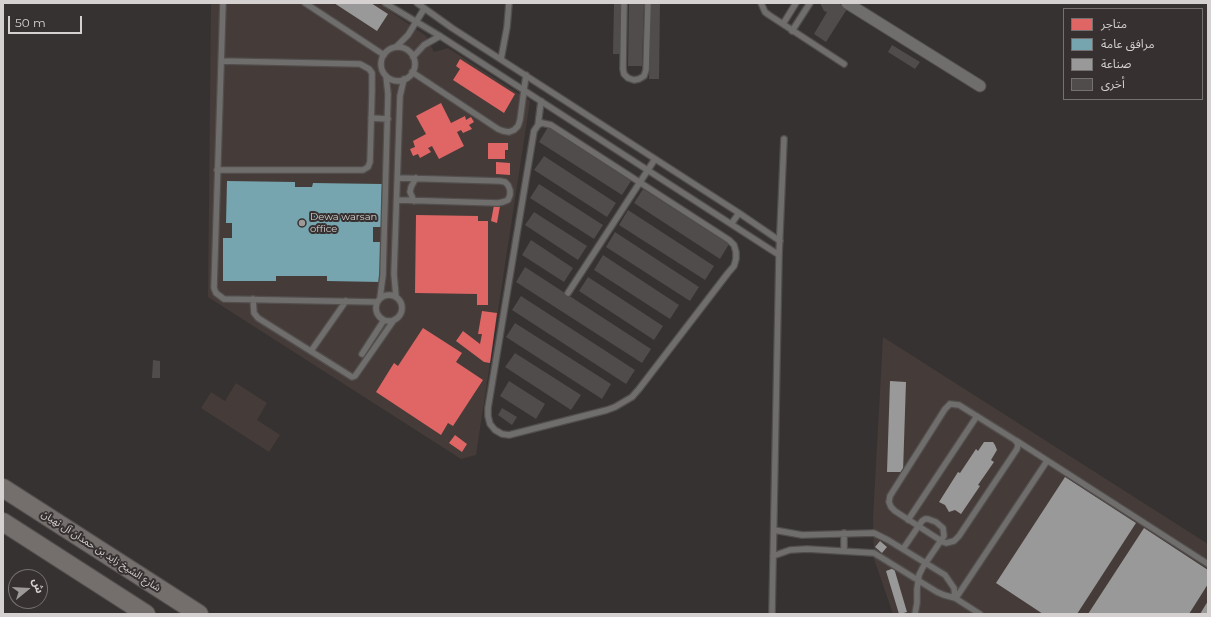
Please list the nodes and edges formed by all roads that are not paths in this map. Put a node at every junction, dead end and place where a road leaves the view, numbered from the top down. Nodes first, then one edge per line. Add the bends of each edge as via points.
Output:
1 (223, 3) edge
2 (305, 3) edge
3 (385, 3) edge
4 (417, 3) edge
5 (509, 3) edge
6 (624, 3) edge
7 (648, 3) edge
8 (761, 3) edge
9 (796, 3) edge
10 (810, 3) edge
11 (847, 3) edge
12 (424, 9) junction
13 (417, 22) junction
14 (783, 24) junction
15 (792, 31) junction
16 (440, 36) junction
17 (396, 47) junction
18 (384, 55) junction
19 (413, 57) junction
20 (501, 59) junction
21 (221, 61) junction
22 (844, 64) dead end
23 (412, 72) junction
24 (526, 75) junction
25 (386, 76) junction
26 (404, 80) junction
27 (980, 86) dead end
28 (524, 90) junction
29 (541, 101) junction
30 (371, 118) junction
31 (388, 119) junction
32 (538, 125) junction
33 (784, 139) dead end
34 (655, 159) junction
35 (217, 170) junction
36 (648, 170) junction
37 (398, 178) junction
38 (416, 178) junction
39 (640, 182) junction
40 (397, 200) junction
41 (414, 201) junction
42 (739, 213) junction
43 (732, 223) junction
44 (780, 241) junction
45 (779, 255) junction
46 (568, 293) dead end
47 (396, 297) junction
48 (252, 299) junction
49 (379, 300) junction
50 (346, 301) junction
51 (384, 320) junction
52 (394, 320) junction
53 (311, 351) junction
54 (362, 354) dead end
55 (977, 416) junction
56 (1016, 441) junction
57 (1047, 461) junction
58 (3, 488) edge
59 (908, 520) junction
60 (3, 522) edge
61 (918, 526) junction
62 (774, 530) junction
63 (844, 533) junction
64 (941, 541) junction
65 (904, 549) junction
66 (844, 550) junction
67 (773, 556) junction
68 (926, 563) junction
69 (1208, 564) edge
70 (918, 580) junction
71 (955, 598) junction
72 (146, 614) edge
73 (199, 614) edge
74 (772, 614) edge
75 (915, 614) edge
76 (980, 614) edge

1 - 21 lane
2 - 18 lane
3 - 13 lane
4 - 12 lane
5 - 20 lane
6 - 7 lane via 623,68 624,74 634,80 644,76 646,70
8 - 14 lane via 765,12
9 - 14 lane
10 - 15 lane
11 - 27 street
12 - 13 lane
12 - 20 lane
13 - 16 lane
13 - 17 lane
14 - 15 lane
15 - 22 lane
16 - 19 lane via 424,45
16 - 28 lane
17 - 18 lane
17 - 19 lane via 406,49
18 - 25 lane via 381,66
19 - 23 lane
20 - 24 lane
21 - 30 lane via 360,64 369,68 372,73
21 - 35 lane
23 - 26 lane
23 - 28 lane via 503,132 509,132 518,126
24 - 28 lane
24 - 34 lane
25 - 26 lane
25 - 31 lane
26 - 37 lane via 400,96
28 - 29 lane
29 - 32 lane
29 - 36 lane
30 - 31 lane
30 - 35 lane via 370,162 363,170
31 - 49 lane via 383,275
32 - 39 lane via 551,124
32 - 39 lane via 534,130 488,408 490,424 502,434 509,435 606,410 628,399 639,389 734,266 736,252 729,240
33 - 44 lane
34 - 36 lane
34 - 42 lane
35 - 48 lane via 214,288 219,296 224,298
36 - 39 lane
36 - 43 lane
37 - 38 lane
37 - 40 lane
38 - 41 lane via 410,192
38 - 41 lane via 500,181 508,185 510,195 508,200 498,203
39 - 46 lane
40 - 41 lane
40 - 47 lane via 394,274
42 - 43 lane
42 - 44 lane
43 - 45 lane
44 - 45 lane
45 - 62 lane
47 - 49 lane via 388,295
47 - 52 lane via 402,307
48 - 50 lane
48 - 53 lane via 254,313 258,318
49 - 50 lane
49 - 51 lane via 376,310
50 - 53 lane
51 - 52 lane
51 - 54 lane
52 - 53 lane via 354,377
55 - 56 lane
55 - 59 lane
55 - 59 lane via 956,404 950,404 945,409 889,499 892,509
56 - 57 lane
56 - 64 lane via 1017,449 959,536 951,542
57 - 69 lane
57 - 71 lane
58 - 73 main road, شارع الشيخ زايد بن حمدان آل نهيان
59 - 61 lane
60 - 72 main road
61 - 64 lane
61 - 64 lane via 926,519 939,523 944,531
61 - 65 lane
62 - 63 lane via 802,536
62 - 67 lane
63 - 65 lane via 874,533
63 - 66 lane
64 - 68 lane
65 - 68 lane
66 - 67 lane via 808,548 790,550
66 - 70 lane via 874,553
67 - 74 lane
68 - 70 lane via 920,571
68 - 71 lane via 948,579 954,588
70 - 71 lane via 944,595
70 - 75 lane
71 - 76 lane

